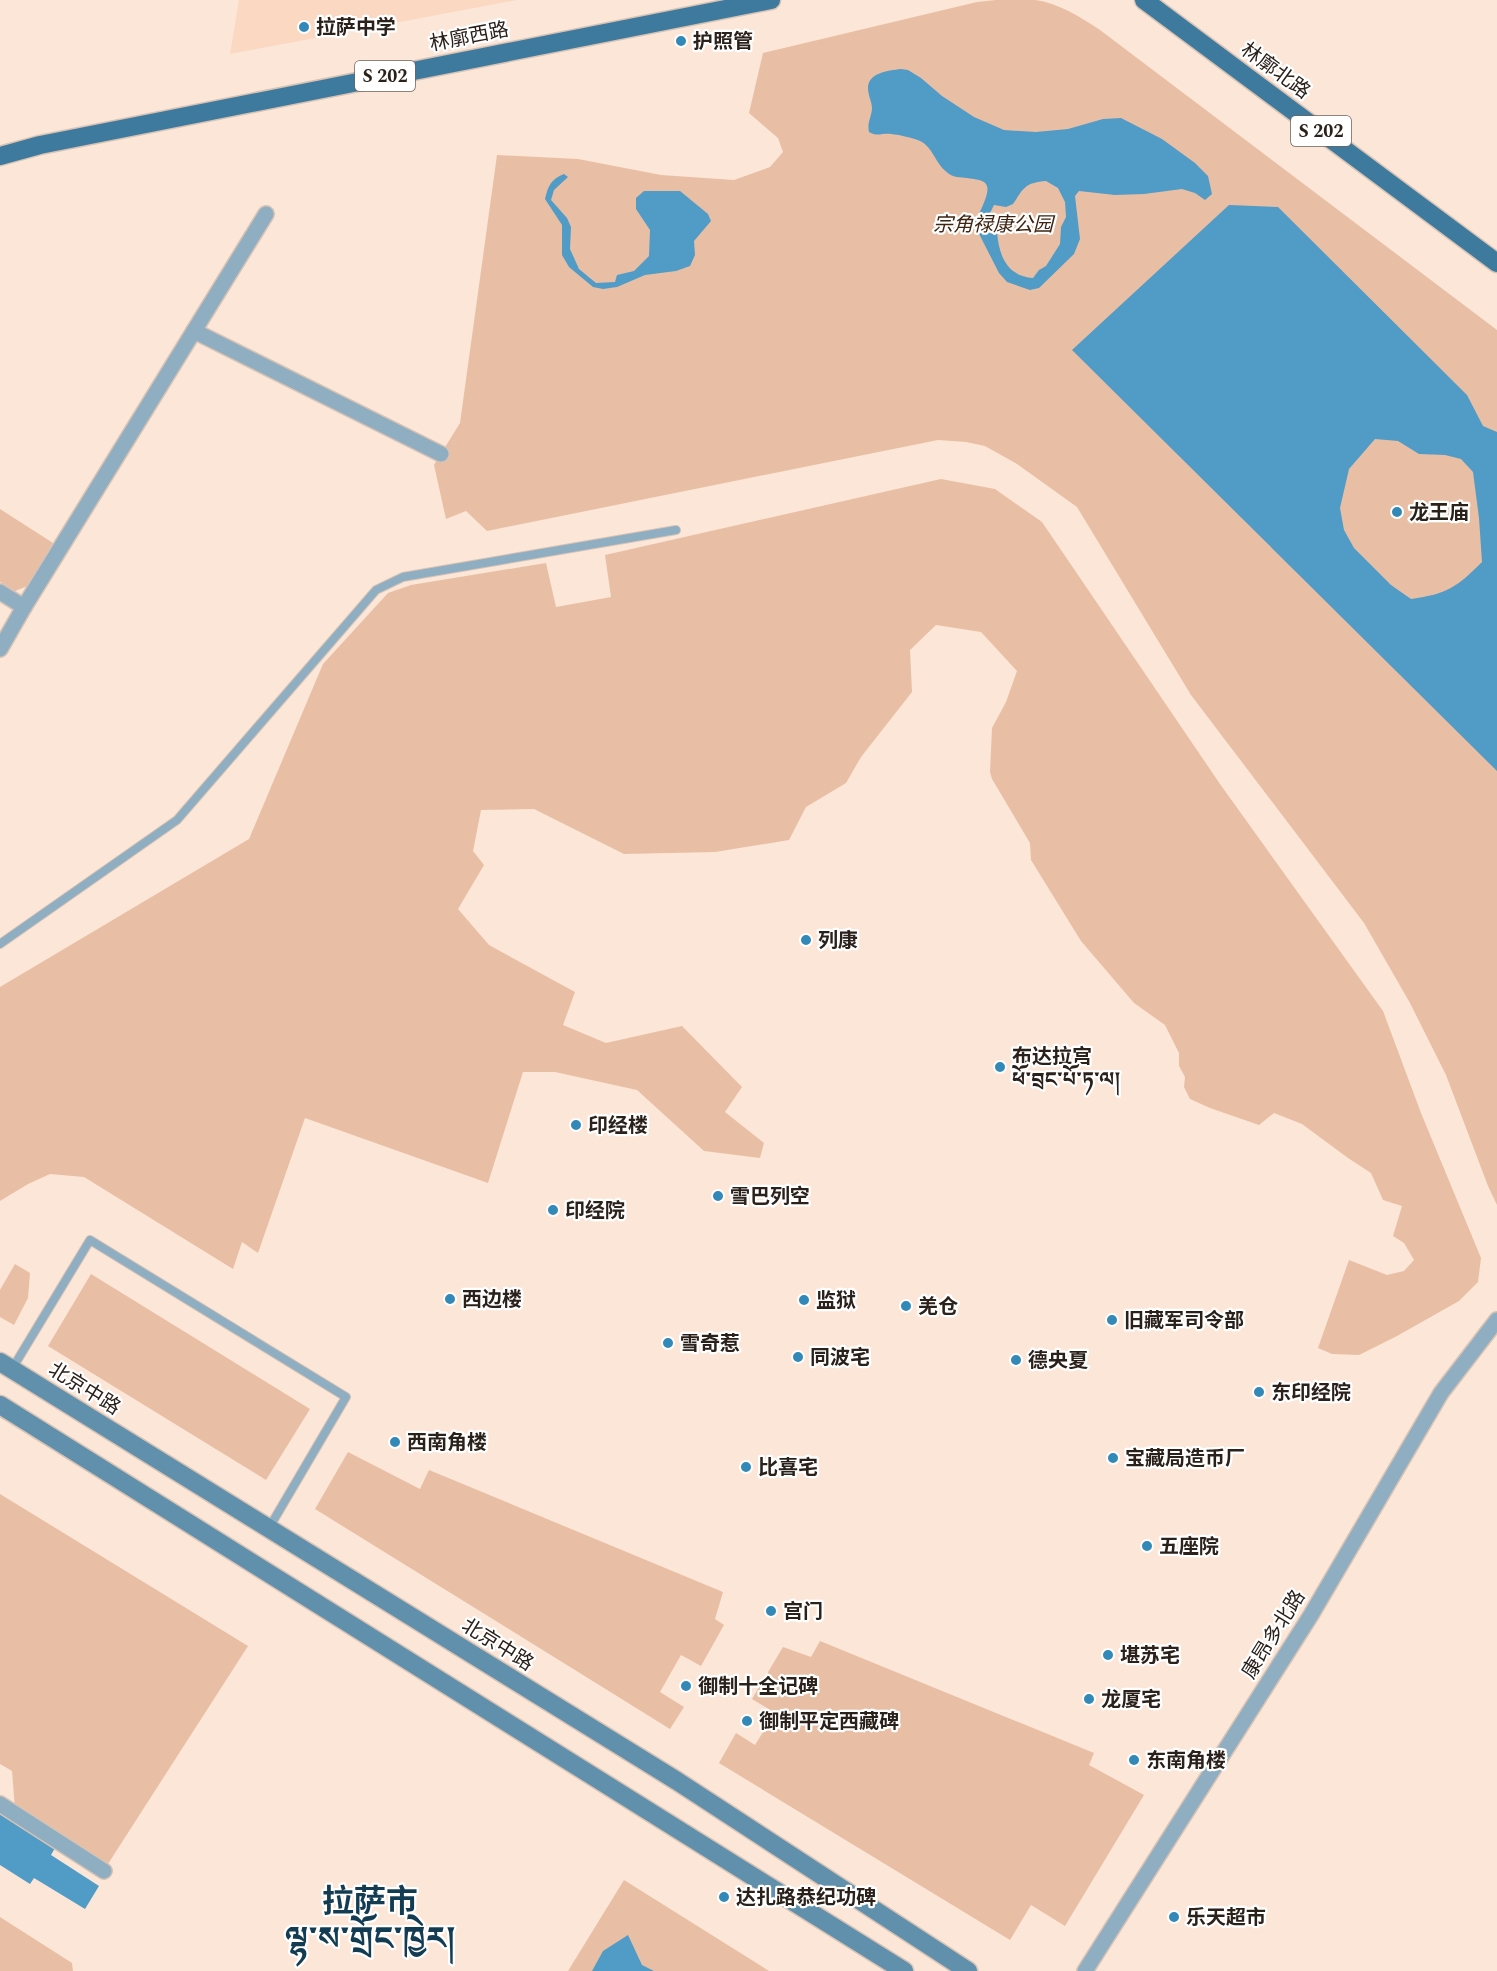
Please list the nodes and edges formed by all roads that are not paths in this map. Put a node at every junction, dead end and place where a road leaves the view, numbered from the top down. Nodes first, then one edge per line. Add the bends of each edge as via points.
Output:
1 (771, 0) edge
2 (1144, 0) edge
3 (0, 156) edge
4 (266, 214) dead end
5 (1497, 263) edge
6 (194, 331) junction
7 (441, 454) dead end
8 (676, 530) dead end
9 (0, 592) edge
10 (24, 607) junction
11 (0, 649) edge
12 (0, 944) edge
13 (1497, 1320) edge
14 (6, 1365) edge
15 (0, 1405) edge
16 (269, 1528) junction
17 (0, 1804) edge
18 (104, 1871) dead end
19 (904, 1971) edge
20 (968, 1971) edge
21 (1085, 1971) edge

1 - 3 main road, 林廓西路 / S 202
2 - 5 main road, 林廓北路 / S 202
4 - 6 street
6 - 7 street
6 - 10 street
8 - 12 lane via 403,578 376,590 177,820
9 - 10 street
10 - 11 street
13 - 21 street, 康昂多北路 via 1441,1393 1311,1615
14 - 16 main road, 北京中路
14 - 16 lane via 90,1240 346,1396
15 - 19 main road
16 - 20 main road, 北京中路 via 677,1781
17 - 18 street

